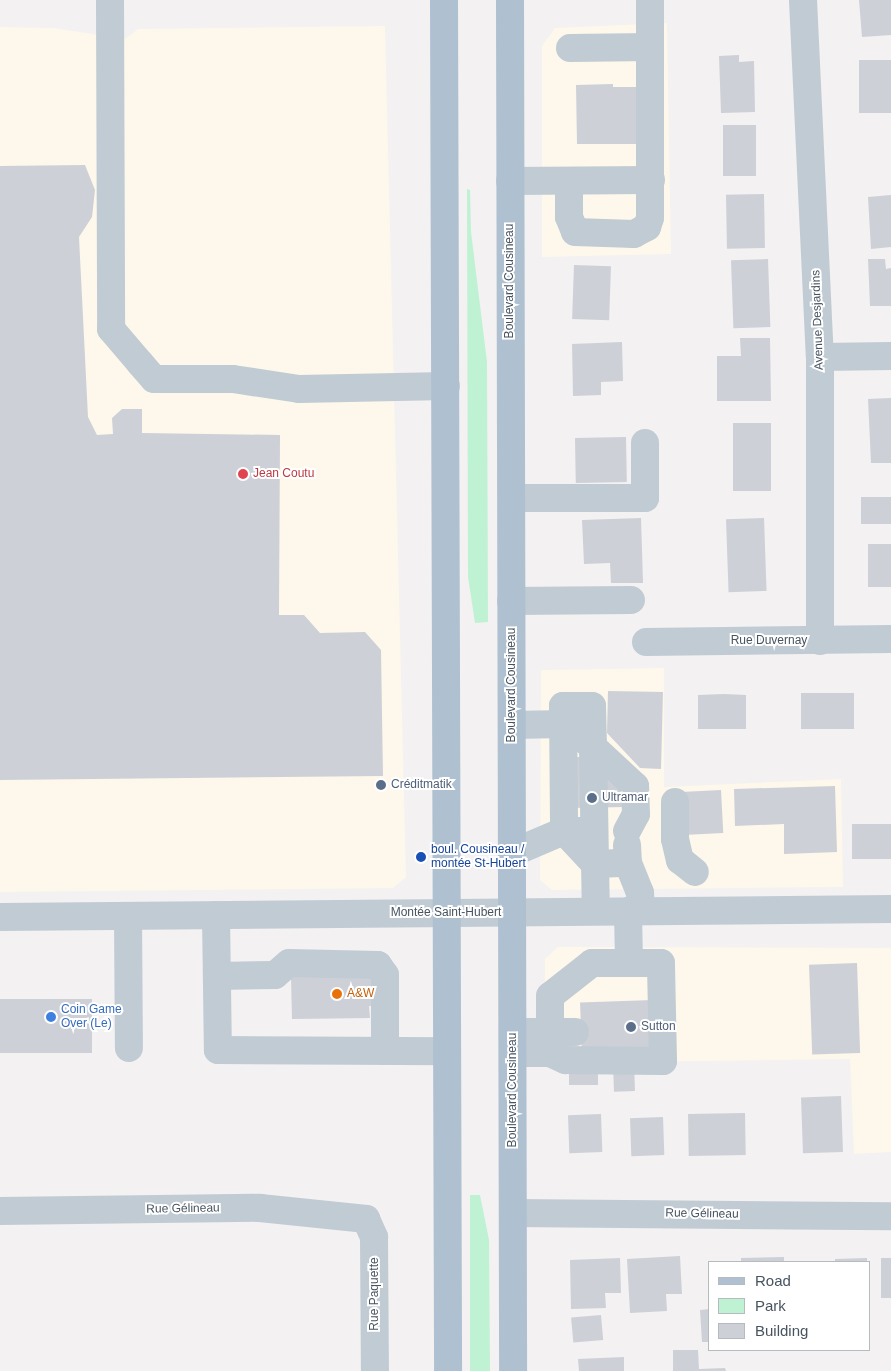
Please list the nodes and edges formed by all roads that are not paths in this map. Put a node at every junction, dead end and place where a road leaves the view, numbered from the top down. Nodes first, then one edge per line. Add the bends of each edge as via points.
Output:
1 (110, 0) edge
2 (444, 0) edge
3 (510, 0) edge
4 (650, 0) edge
5 (803, 0) edge
6 (650, 47) junction
7 (570, 48) dead end
8 (651, 180) junction
9 (510, 181) junction
10 (569, 181) junction
11 (891, 356) edge
12 (820, 357) junction
13 (446, 386) junction
14 (645, 443) dead end
15 (512, 498) junction
16 (631, 600) dead end
17 (511, 601) junction
18 (891, 639) edge
19 (820, 641) junction
20 (646, 642) dead end
21 (512, 724) junction
22 (564, 724) junction
23 (593, 747) junction
24 (675, 802) dead end
25 (564, 831) junction
26 (595, 831) junction
27 (627, 831) junction
28 (695, 842) dead end
29 (512, 853) junction
30 (628, 863) junction
31 (595, 864) junction
32 (695, 872) junction
33 (891, 909) edge
34 (695, 910) junction
35 (596, 911) junction
36 (635, 911) junction
37 (513, 912) junction
38 (447, 913) junction
39 (216, 915) junction
40 (128, 916) junction
41 (0, 917) edge
42 (629, 963) junction
43 (217, 976) junction
44 (513, 1043) junction
45 (129, 1048) dead end
46 (385, 1050) junction
47 (447, 1051) junction
48 (0, 1211) edge
49 (514, 1212) junction
50 (891, 1216) edge
51 (366, 1219) joint
52 (375, 1371) edge
53 (448, 1371) edge
54 (514, 1371) edge

1 - 13 street via 111,329 128,350 154,379 233,379 299,388
2 - 13 main road
3 - 9 main road, Boulevard Cousineau
4 - 6 street
5 - 12 street, Avenue Desjardins
6 - 7 street
6 - 8 street
8 - 10 street
8 - 10 street via 650,223 644,231 634,234 575,232 569,217
9 - 10 street
9 - 15 main road, Boulevard Cousineau
11 - 12 street
12 - 19 street, Avenue Desjardins
13 - 38 main road
14 - 15 street via 645,498
15 - 17 main road, Boulevard Cousineau
16 - 17 street
17 - 21 main road, Boulevard Cousineau
18 - 19 street, Rue Duvernay
19 - 20 street, Rue Duvernay
21 - 22 street
21 - 29 main road, Boulevard Cousineau
22 - 23 street
22 - 25 street
23 - 26 street
23 - 27 street via 635,786 636,814
24 - 32 street via 675,839 680,860
25 - 26 street
25 - 29 street
25 - 31 street
26 - 27 street
26 - 31 street
27 - 30 street
28 - 32 street
29 - 37 main road, Boulevard Cousineau
30 - 31 street
30 - 36 street via 640,893
31 - 35 street
32 - 34 street
33 - 34 street, Montée Saint-Hubert
34 - 36 street, Montée Saint-Hubert
35 - 36 street, Montée Saint-Hubert
35 - 37 street, Montée Saint-Hubert
36 - 42 street
37 - 38 street, Montée Saint-Hubert
37 - 44 main road, Boulevard Cousineau
38 - 39 street, Montée Saint-Hubert
38 - 47 main road
39 - 40 street, Montée Saint-Hubert
39 - 43 street
40 - 41 street, Montée Saint-Hubert
40 - 45 street
42 - 44 street via 592,963 550,996 563,1032
42 - 44 street via 661,963 663,1061 565,1060
43 - 46 street via 218,1050
43 - 46 street via 275,975 289,963 378,965 385,975
44 - 49 main road, Boulevard Cousineau
46 - 47 street
47 - 53 main road
48 - 51 street, Rue Gélineau via 260,1208
49 - 50 street, Rue Gélineau
49 - 54 main road, Boulevard Cousineau
51 - 52 street, Rue Paquette via 374,1237

